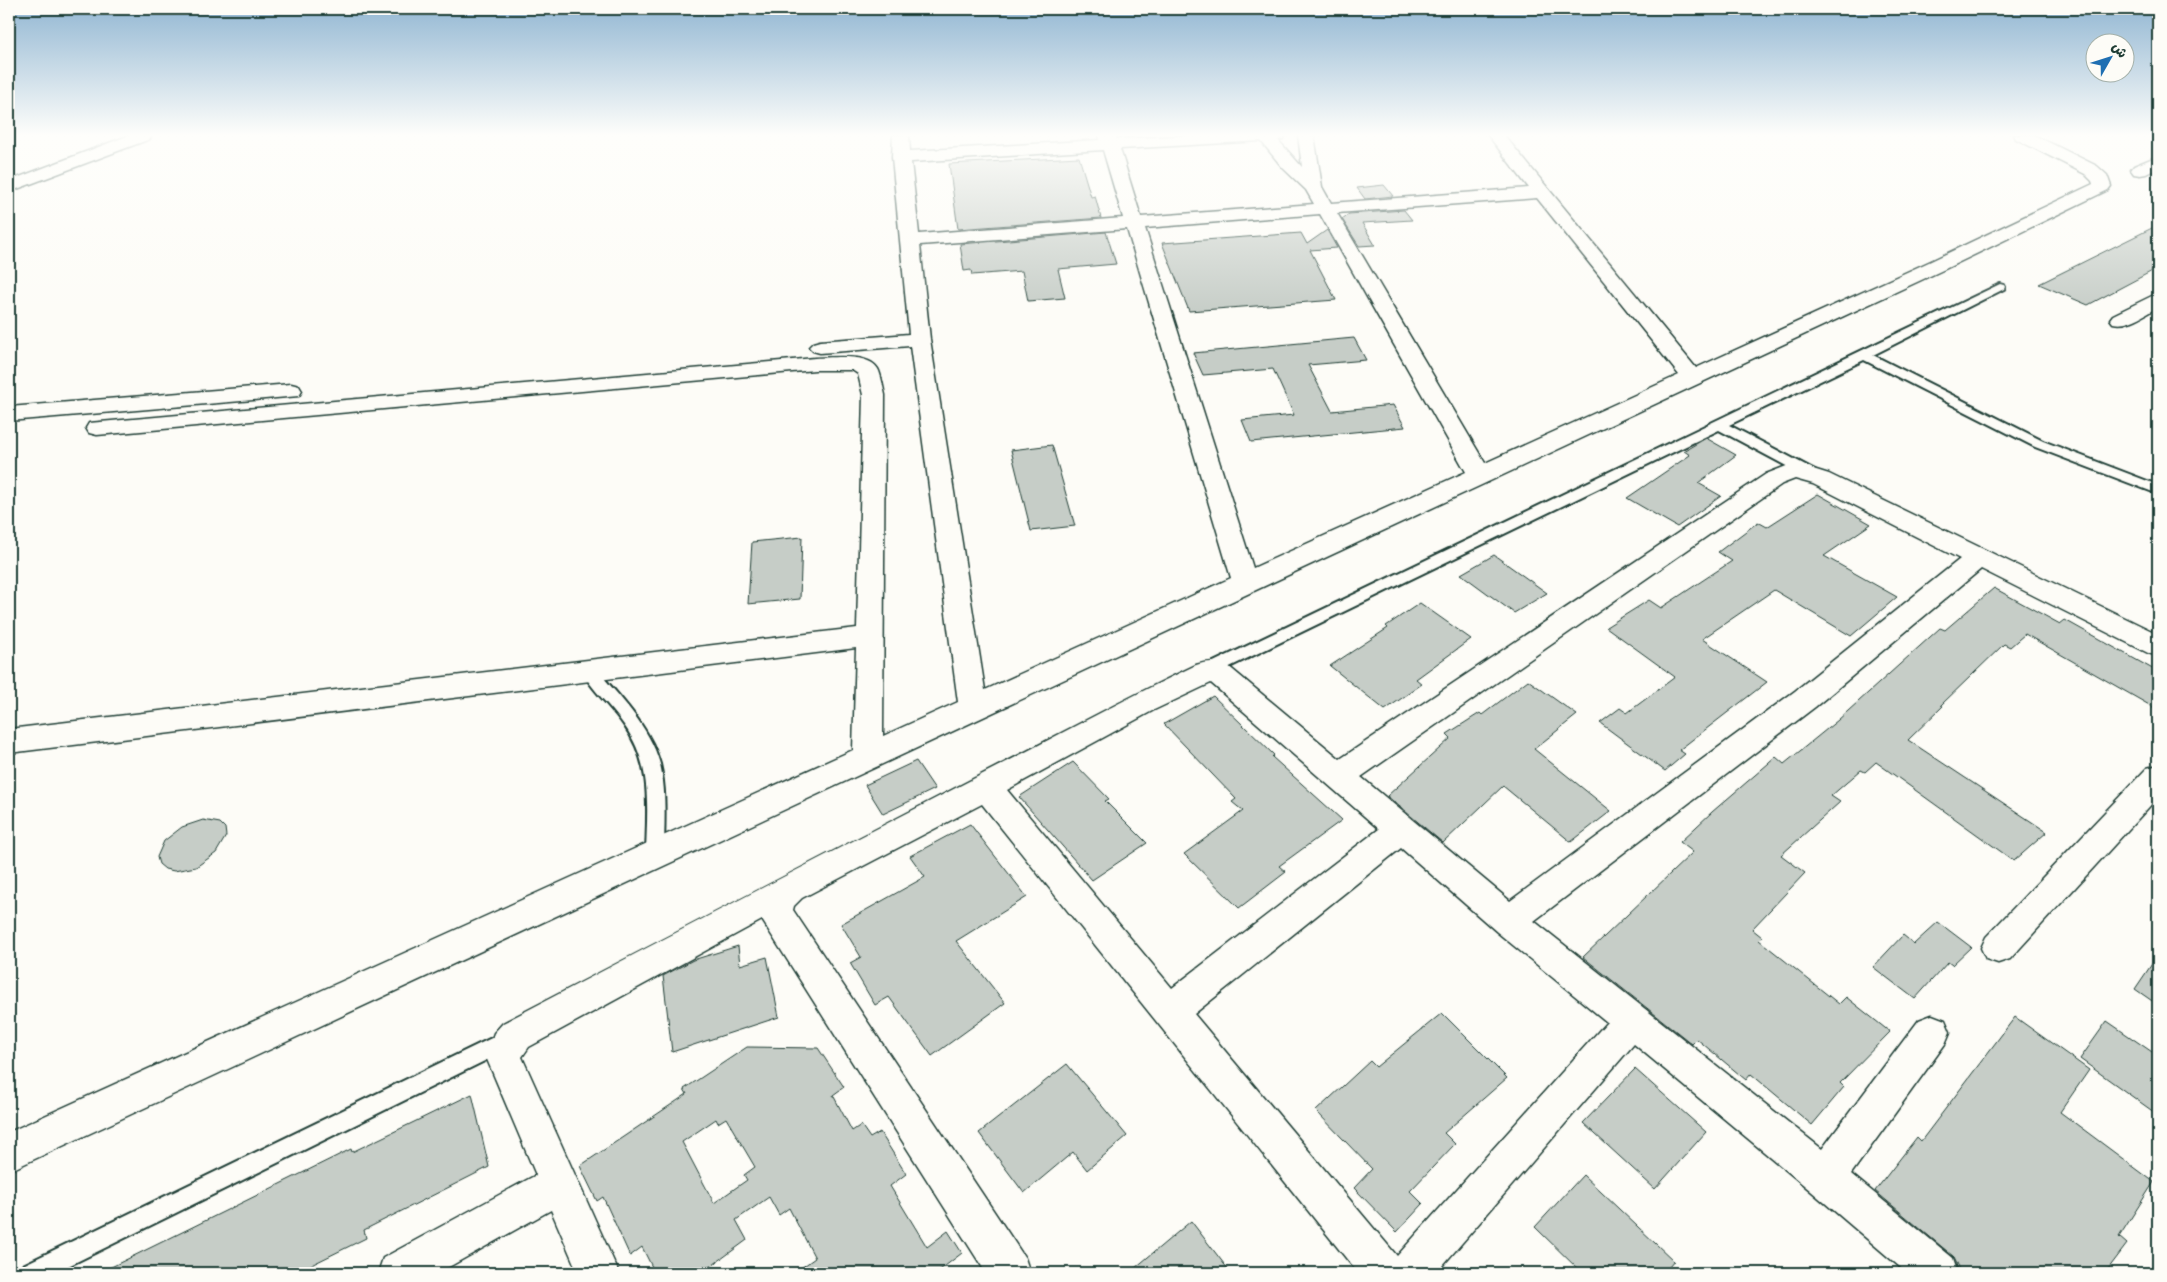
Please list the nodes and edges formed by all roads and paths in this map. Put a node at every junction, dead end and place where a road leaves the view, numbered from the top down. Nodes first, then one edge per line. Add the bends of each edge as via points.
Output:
1 (905, 195) edge
2 (1125, 195) edge
3 (1317, 195) edge
4 (1504, 195) edge
5 (1544, 195) edge
6 (2084, 195) edge
7 (1325, 208) junction
8 (1134, 223) junction
9 (910, 240) junction
10 (2000, 287) dead end
11 (2158, 299) edge
12 (2120, 319) dead end
13 (920, 339) junction
14 (1864, 356) junction
15 (1693, 378) junction
16 (9, 414) edge
17 (1718, 425) junction
18 (97, 428) dead end
19 (1480, 475) junction
20 (1821, 479) junction
21 (2158, 490) edge
22 (1979, 557) junction
23 (1245, 583) junction
24 (870, 636) junction
25 (2158, 646) edge
26 (589, 670) junction
27 (1206, 672) junction
28 (973, 708) junction
29 (9, 741) edge
30 (868, 757) junction
31 (1340, 774) junction
32 (2158, 777) edge
33 (986, 788) junction
34 (1402, 829) junction
35 (655, 854) junction
36 (790, 888) junction
37 (1509, 921) junction
38 (1998, 948) dead end
39 (1169, 1012) junction
40 (1631, 1021) junction
41 (1932, 1032) dead end
42 (516, 1036) junction
43 (9, 1152) edge
44 (1825, 1177) junction
45 (560, 1183) junction
46 (31, 1273) edge
47 (398, 1273) edge
48 (599, 1273) edge
49 (1010, 1273) edge
50 (1384, 1273) edge
51 (1409, 1273) edge
52 (1938, 1273) edge

1 - 9 main road
2 - 8 main road
3 - 7 main road
4 - 7 main road
5 - 15 main road
6 - 15 main road
7 - 8 main road
7 - 19 main road
8 - 9 main road
8 - 23 main road
9 - 13 main road
10 - 14 lane
11 - 12 main road
13 - 16 main road
13 - 28 main road
14 - 17 lane
14 - 21 lane via 2039,444
15 - 19 main road
17 - 20 lane
17 - 27 lane
18 - 24 main road via 815,364 856,364 868,371 874,395
19 - 23 main road
20 - 22 main road
20 - 31 main road via 1794,471 1774,479
22 - 25 main road
22 - 37 main road via 1805,700
23 - 28 main road
24 - 26 main road
24 - 30 main road
26 - 29 main road
26 - 35 lane via 633,727 650,757 654,777
27 - 31 main road via 1217,672 1228,679
27 - 33 main road via 1127,710
28 - 30 main road
30 - 35 main road
31 - 34 main road
32 - 38 main road
33 - 36 main road
33 - 39 main road
34 - 37 main road
34 - 39 main road
35 - 43 main road
36 - 42 main road
36 - 49 main road via 778,900 776,913
37 - 40 main road
39 - 50 main road
40 - 44 main road
40 - 51 main road
41 - 44 main road
42 - 45 main road via 507,1045 504,1057
42 - 46 lane
44 - 52 main road
45 - 47 main road
45 - 48 main road

